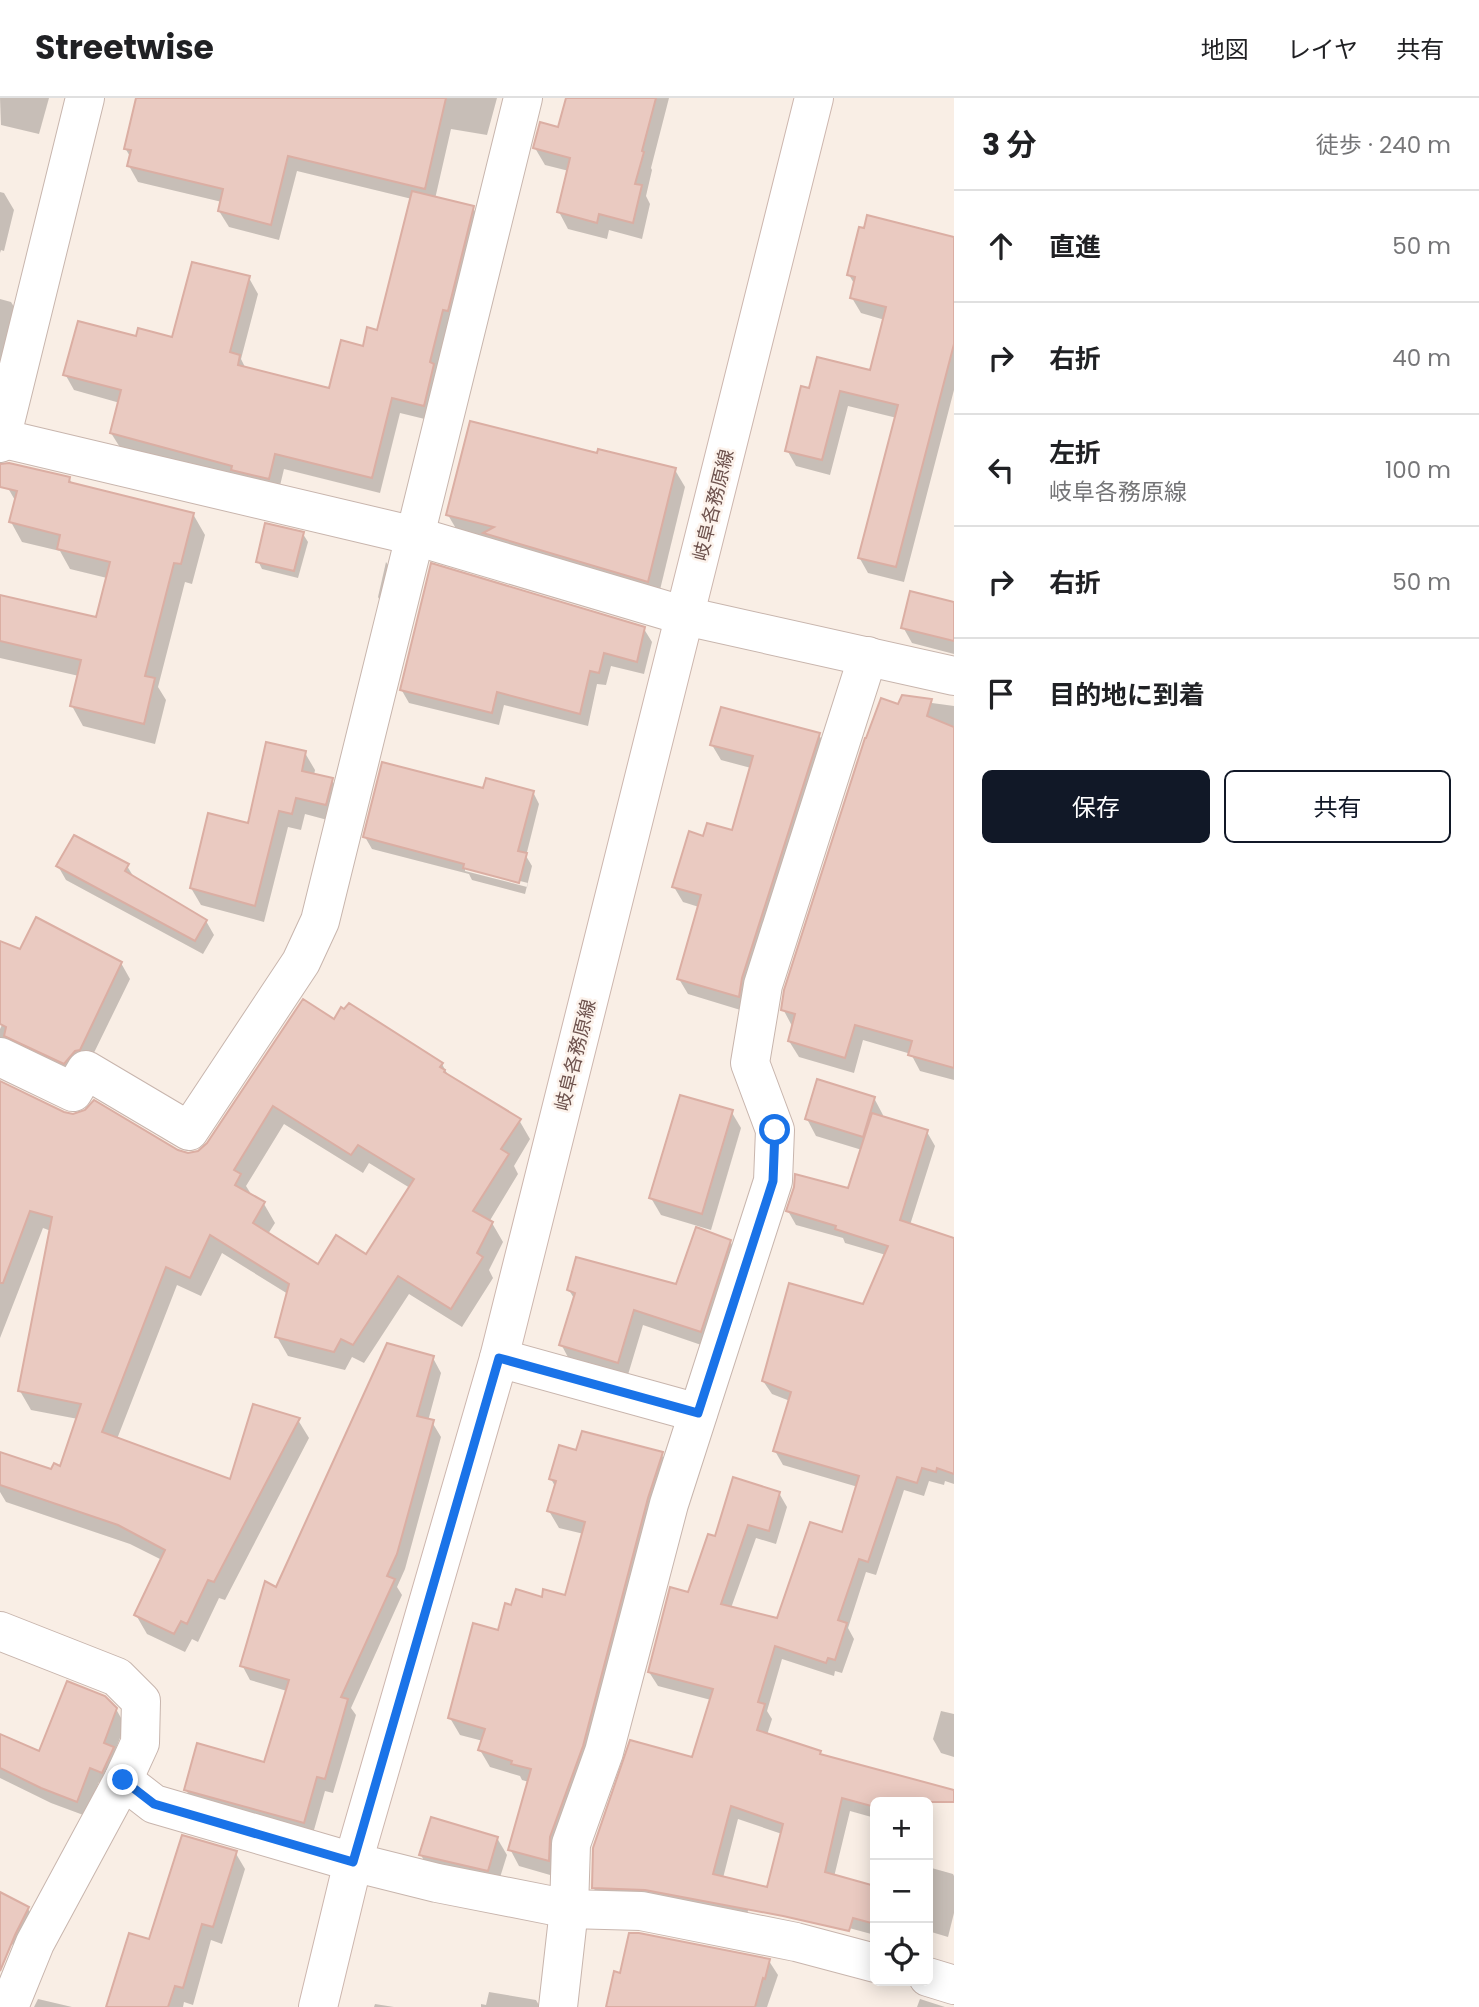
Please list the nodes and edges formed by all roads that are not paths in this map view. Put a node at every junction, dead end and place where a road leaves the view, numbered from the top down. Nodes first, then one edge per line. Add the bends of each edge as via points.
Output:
1 (85, 98) edge
2 (523, 98) edge
3 (814, 98) edge
4 (0, 440) edge
5 (415, 536) junction
6 (685, 616) junction
7 (868, 656) junction
8 (954, 676) edge
9 (0, 1057) edge
10 (499, 1358) junction
11 (698, 1413) junction
12 (0, 1631) edge
13 (123, 1780) junction
14 (353, 1862) junction
15 (569, 1909) junction
16 (870, 1961) edge
17 (933, 1979) edge
18 (954, 1985) edge
19 (9, 2007) edge
20 (318, 2007) edge
21 (558, 2007) edge

1 - 4 street
2 - 5 street
3 - 6 street, 岐阜各務原線
4 - 5 street
5 - 6 street
5 - 9 street via 320,921 300,961 189,1131 86,1070 74,1092
6 - 7 street
6 - 10 street, 岐阜各務原線
7 - 8 street
7 - 11 street via 763,985 750,1063 775,1130 773,1181
10 - 11 street
10 - 14 street, 岐阜各務原線
11 - 15 street via 669,1504 604,1752 571,1844
12 - 13 street via 117,1676 141,1701 140,1743
13 - 14 street via 154,1804
13 - 19 street via 35,1943
14 - 15 street
14 - 20 street, 岐阜各務原線
15 - 16 street via 640,1911
15 - 21 street
17 - 18 street

